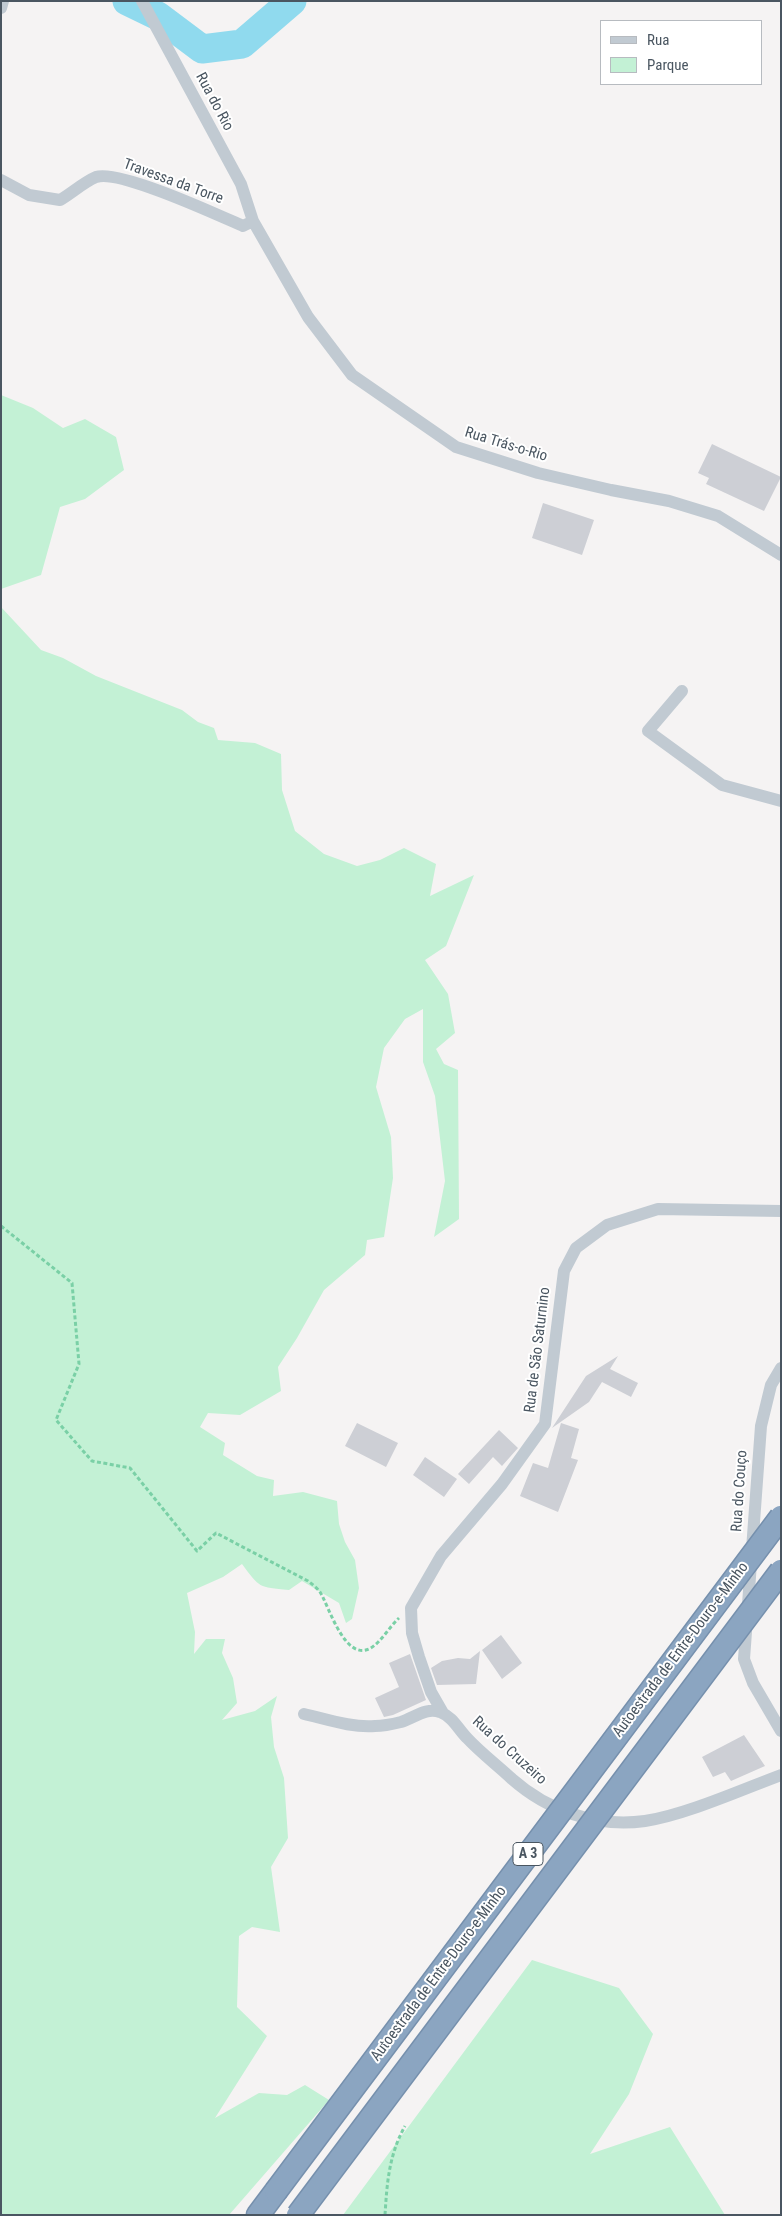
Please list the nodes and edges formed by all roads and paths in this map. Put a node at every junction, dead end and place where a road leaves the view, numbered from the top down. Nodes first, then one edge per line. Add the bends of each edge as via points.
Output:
1 (3, 1) edge
2 (142, 1) edge
3 (1, 8) edge
4 (1, 180) edge
5 (253, 221) junction
6 (781, 555) edge
7 (682, 691) dead end
8 (781, 801) edge
9 (781, 1211) edge
10 (1, 1226) edge
11 (781, 1368) edge
12 (781, 1517) edge
13 (781, 1570) edge
14 (411, 1608) junction
15 (443, 1713) junction
16 (304, 1714) dead end
17 (781, 1731) edge
18 (781, 1775) edge
19 (405, 2126) dead end
20 (258, 2215) edge
21 (298, 2215) edge
22 (384, 2215) edge

1 - 3 street
2 - 5 street, Rua do Rio via 240,184
4 - 5 street, Travessa da Torre via 29,195 60,200 98,176 119,178 243,226
5 - 6 street, Rua Trás-o-Rio via 308,317 352,376 456,447 538,473 669,501 718,516
7 - 8 street via 648,731 722,785
9 - 14 street, Rua de São Saturnino via 658,1209 607,1225 576,1248 564,1272 546,1424 502,1484 441,1556
10 - 14 path via 72,1283 79,1364 56,1420 92,1461 130,1468 197,1551 216,1533 308,1581 319,1591 342,1636 354,1648 370,1648
11 - 17 street, Rua do Couço via 771,1385 761,1426 744,1659 753,1683
12 - 20 highway, Autoestrada de Entre-Douro-e-Minho / A 3, bridge
13 - 21 highway, Autoestrada de Entre-Douro-e-Minho / A 3, bridge
14 - 15 street via 417,1649 431,1692
15 - 16 street via 434,1710 401,1722 374,1727
15 - 18 street, Rua do Cruzeiro via 540,1801 568,1814 644,1821
19 - 22 path via 395,2144 388,2170

